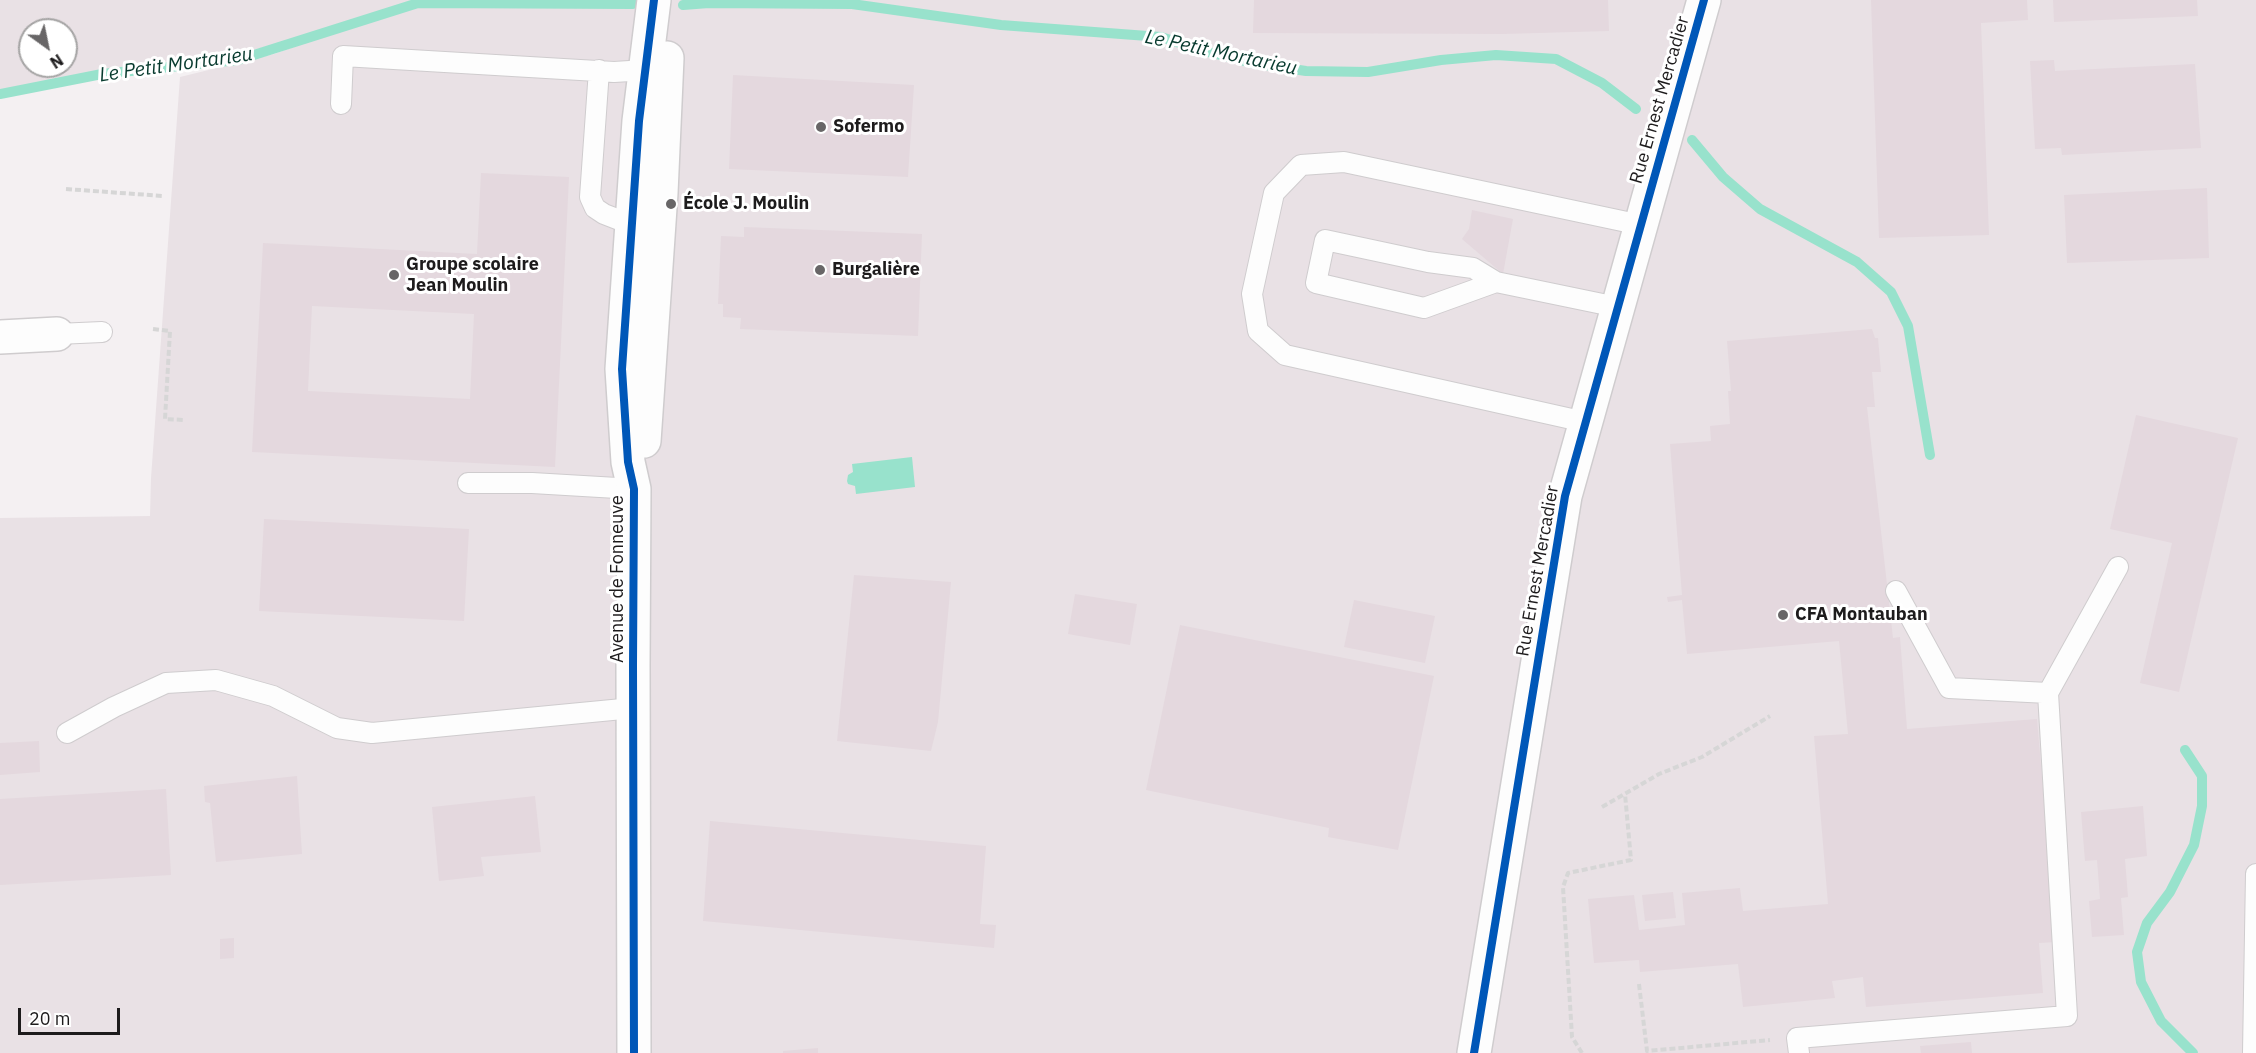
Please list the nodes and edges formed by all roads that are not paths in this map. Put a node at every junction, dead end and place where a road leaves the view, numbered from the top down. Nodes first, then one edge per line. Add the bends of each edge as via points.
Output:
1 (654, 0) edge
2 (669, 0) edge
3 (1704, 0) edge
4 (599, 70) junction
5 (646, 70) junction
6 (341, 104) dead end
7 (632, 220) junction
8 (1641, 225) junction
9 (1496, 282) junction
10 (1617, 308) junction
11 (652, 315) junction
12 (102, 332) dead end
13 (57, 334) joint
14 (0, 337) edge
15 (1585, 422) junction
16 (468, 483) dead end
17 (634, 489) junction
18 (2118, 567) dead end
19 (1896, 591) dead end
20 (2048, 693) junction
21 (633, 708) junction
22 (67, 733) dead end
23 (2256, 874) edge
24 (1798, 1046) edge
25 (634, 1053) edge
26 (1474, 1053) edge
27 (2253, 1053) edge

1 - 5 street, Avenue de Fonneuve
2 - 11 street, Avenue de Fonneuve
3 - 8 street, Rue Ernest Mercadier
4 - 5 lane
4 - 6 lane via 343,56
4 - 7 lane via 590,197 595,208 604,214 622,221
5 - 7 street, Avenue de Fonneuve
7 - 11 lane
7 - 17 street, Avenue de Fonneuve via 622,369 628,462
8 - 10 street, Rue Ernest Mercadier
8 - 15 lane via 1344,162 1301,165 1274,193 1252,294 1258,331 1285,355
9 - 9 lane via 1473,268 1325,240 1316,283 1424,308
9 - 10 lane
10 - 15 street, Rue Ernest Mercadier
11 - 17 street, Avenue de Fonneuve via 643,454
12 - 13 lane
13 - 14 street
15 - 26 street, Rue Ernest Mercadier via 1565,496
16 - 17 lane
17 - 21 street, Avenue de Fonneuve
18 - 20 lane
19 - 20 lane via 1949,688
20 - 24 lane via 2067,1016
21 - 22 lane via 372,733 337,728 273,696 216,680 166,683
21 - 25 street, Avenue de Fonneuve
23 - 27 lane

